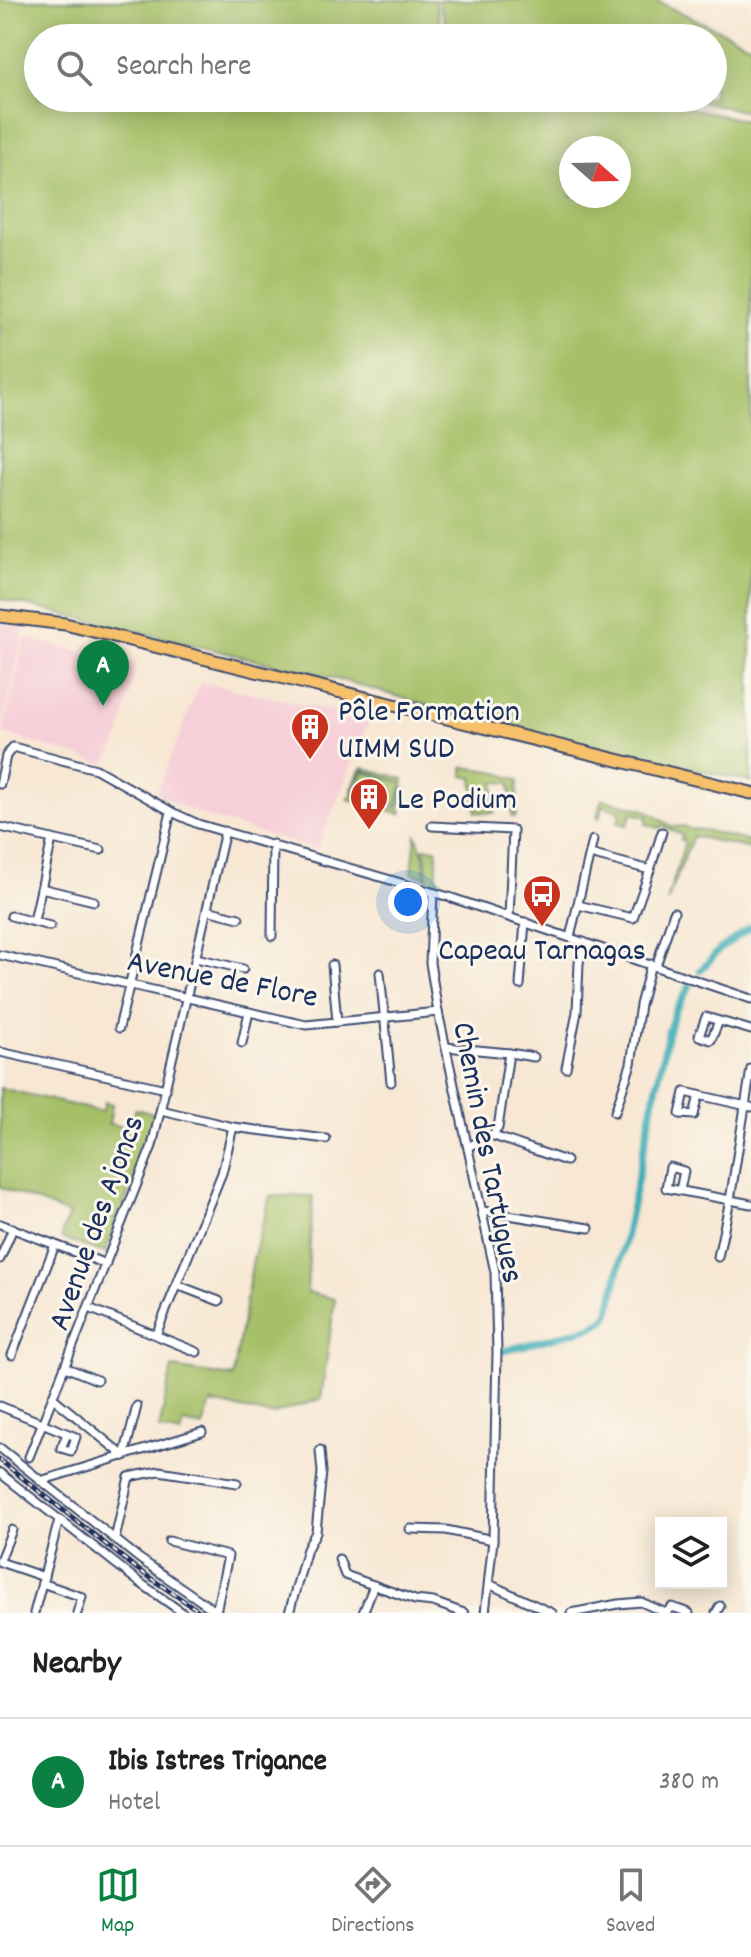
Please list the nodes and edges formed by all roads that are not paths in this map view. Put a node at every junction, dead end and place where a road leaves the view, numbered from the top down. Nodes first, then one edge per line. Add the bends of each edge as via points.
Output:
1 (0, 616) edge
2 (0, 782) edge
3 (751, 793) edge
4 (171, 812) junction
5 (432, 826) dead end
6 (0, 827) edge
7 (225, 831) junction
8 (662, 832) dead end
9 (52, 839) junction
10 (593, 840) dead end
11 (273, 844) junction
12 (101, 850) dead end
13 (590, 854) junction
14 (650, 870) junction
15 (41, 888) junction
16 (433, 893) junction
17 (94, 901) dead end
18 (578, 905) junction
19 (207, 910) junction
20 (674, 912) dead end
21 (11, 916) dead end
22 (509, 917) junction
23 (239, 918) dead end
24 (34, 921) junction
25 (525, 922) junction
26 (50, 926) dead end
27 (272, 936) dead end
28 (570, 937) junction
29 (584, 942) junction
30 (0, 955) edge
31 (196, 958) junction
32 (332, 965) dead end
33 (654, 965) junction
34 (243, 969) dead end
35 (380, 973) dead end
36 (129, 984) junction
37 (520, 985) dead end
38 (187, 998) junction
39 (751, 999) edge
40 (249, 1012) junction
41 (438, 1012) junction
42 (385, 1017) junction
43 (719, 1021) dead end
44 (337, 1022) junction
45 (119, 1028) dead end
46 (751, 1030) edge
47 (242, 1043) dead end
48 (446, 1047) junction
49 (0, 1052) edge
50 (509, 1053) junction
51 (534, 1057) dead end
52 (566, 1068) dead end
53 (751, 1069) edge
54 (391, 1082) dead end
55 (166, 1089) junction
56 (699, 1095) dead end
57 (747, 1106) edge
58 (161, 1110) junction
59 (615, 1112) dead end
60 (233, 1127) junction
61 (491, 1135) junction
62 (326, 1139) dead end
63 (468, 1147) junction
64 (566, 1161) dead end
65 (680, 1190) dead end
66 (730, 1200) junction
67 (751, 1204) edge
68 (483, 1211) junction
69 (0, 1224) edge
70 (13, 1228) junction
71 (589, 1228) dead end
72 (55, 1245) junction
73 (718, 1257) dead end
74 (0, 1259) edge
75 (106, 1264) junction
76 (177, 1285) junction
77 (219, 1301) dead end
78 (89, 1308) junction
79 (156, 1335) junction
80 (197, 1352) dead end
81 (12, 1355) dead end
82 (65, 1367) junction
83 (97, 1380) dead end
84 (52, 1397) junction
85 (0, 1406) edge
86 (137, 1406) dead end
87 (42, 1424) junction
88 (202, 1432) dead end
89 (67, 1434) dead end
90 (0, 1448) edge
91 (320, 1450) dead end
92 (124, 1456) junction
93 (29, 1457) dead end
94 (0, 1473) edge
95 (40, 1481) junction
96 (237, 1483) dead end
97 (59, 1520) junction
98 (410, 1529) dead end
99 (12, 1530) dead end
100 (115, 1539) junction
101 (493, 1540) junction
102 (169, 1541) dead end
103 (339, 1559) dead end
104 (0, 1561) edge
105 (43, 1580) junction
106 (489, 1584) junction
107 (374, 1585) junction
108 (652, 1610) edge
109 (217, 1612) edge
110 (548, 1612) edge
111 (34, 1613) edge
112 (77, 1613) edge
113 (183, 1613) edge
114 (289, 1613) edge
115 (363, 1613) edge
116 (464, 1613) edge
117 (485, 1613) edge
118 (571, 1613) edge
119 (689, 1613) edge

1 - 3 main road via 65,624
2 - 4 street via 9,750 21,748 96,769
4 - 7 street
4 - 36 street
5 - 22 street via 513,830
6 - 9 street
7 - 11 street
7 - 19 street, Avenue des Ajoncs
8 - 14 street
9 - 12 street
9 - 15 street
10 - 13 street
11 - 16 street
11 - 27 street
13 - 14 street
13 - 18 street
14 - 18 street via 633,918
15 - 17 street
15 - 24 street
16 - 22 street
16 - 41 street, Chemin des Tartugues via 430,963
18 - 28 street
19 - 23 street
19 - 31 street, Avenue des Ajoncs
20 - 33 street
21 - 24 street
22 - 25 street
24 - 26 street
25 - 28 street
25 - 37 street
28 - 29 street
29 - 33 street
29 - 52 street
30 - 36 street, Avenue de Flore
31 - 34 street
31 - 38 street, Avenue des Ajoncs
32 - 44 street
33 - 39 street
33 - 59 street
35 - 42 street
36 - 38 street, Avenue de Flore
36 - 45 street
38 - 40 street, Avenue de Flore
38 - 55 street, Avenue des Ajoncs
40 - 44 street, Avenue de Flore via 306,1025
40 - 47 street
41 - 42 street, Avenue de Flore
41 - 48 street, Chemin des Tartugues
42 - 44 street, Avenue de Flore
42 - 54 street
43 - 46 street
48 - 50 street
48 - 63 street, Chemin des Tartugues
49 - 55 street
50 - 51 street
50 - 61 street via 498,1128
53 - 57 street
55 - 58 street, Avenue des Ajoncs
56 - 57 street
57 - 66 street
58 - 60 street
58 - 75 street, Avenue des Ajoncs
60 - 62 street
60 - 76 street via 222,1173
61 - 63 street
61 - 64 street
63 - 68 street, Chemin des Tartugues
65 - 66 street
66 - 67 street
66 - 73 street
68 - 71 street
68 - 101 street, Chemin des Tartugues via 495,1272
69 - 70 street
70 - 72 street
70 - 74 street
72 - 75 street
72 - 81 street
75 - 78 street, Avenue des Ajoncs
76 - 77 street
76 - 79 street
78 - 79 street
78 - 82 street, Avenue des Ajoncs
79 - 80 street
82 - 83 street
82 - 84 street, Avenue des Ajoncs
84 - 87 street, Avenue des Ajoncs
84 - 92 street
85 - 87 street
86 - 92 street
87 - 89 street
87 - 93 street, Avenue des Ajoncs
88 - 92 street
90 - 95 street
91 - 114 street via 316,1532
92 - 95 street
94 - 97 street
95 - 100 street
96 - 100 street via 159,1471 129,1477
97 - 105 street
97 - 113 street
98 - 101 street
99 - 104 street
100 - 109 street
101 - 106 street, Chemin des Tartugues
102 - 109 street via 228,1556
103 - 107 street via 345,1575
104 - 105 street
105 - 111 street
105 - 112 street via 82,1597
106 - 110 street
106 - 117 street, Chemin des Tartugues
107 - 115 street
107 - 116 street
108 - 118 street via 641,1602
108 - 119 street via 666,1613 672,1607

